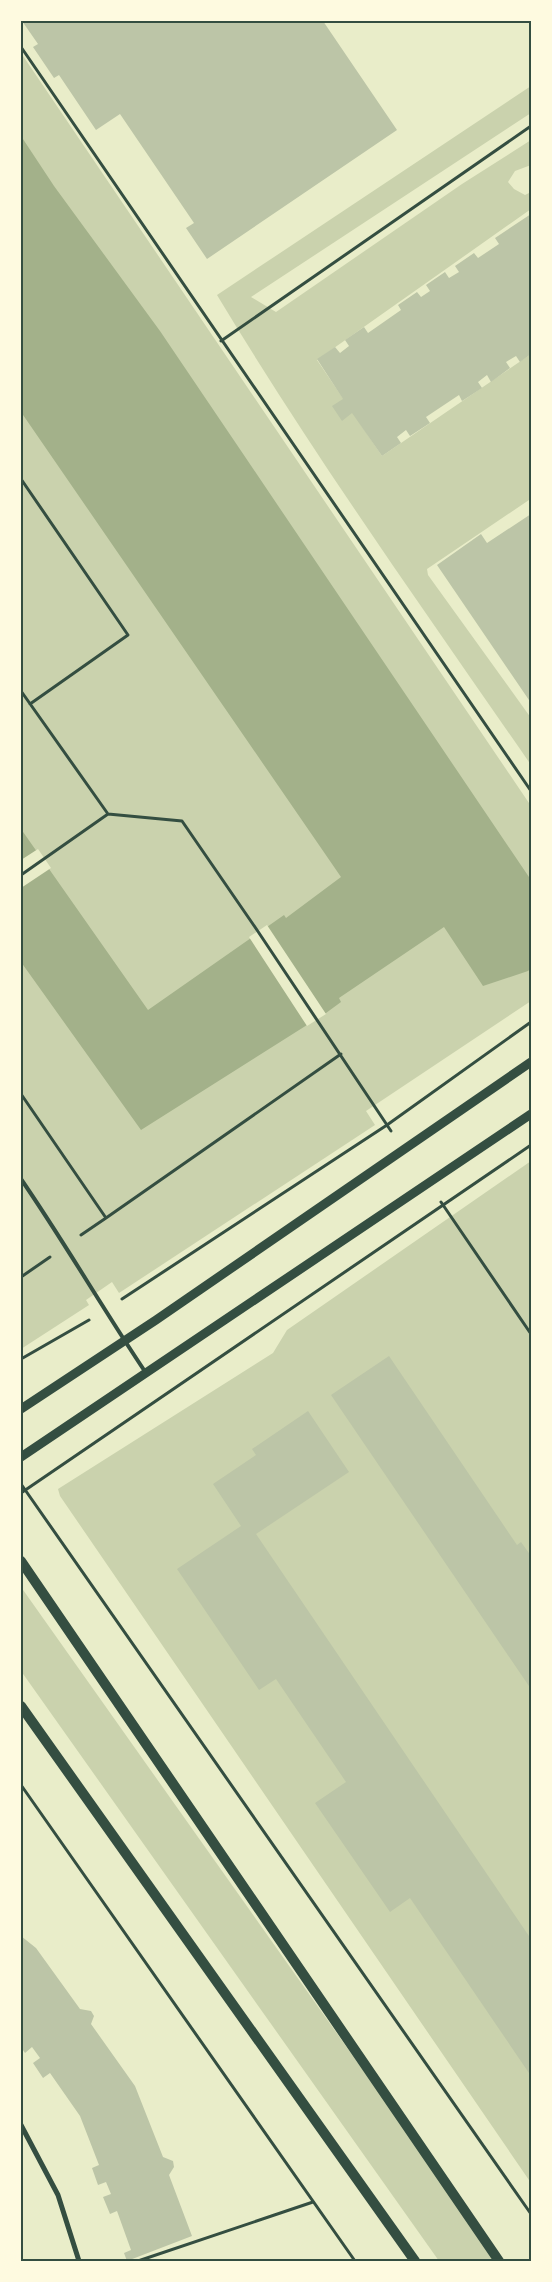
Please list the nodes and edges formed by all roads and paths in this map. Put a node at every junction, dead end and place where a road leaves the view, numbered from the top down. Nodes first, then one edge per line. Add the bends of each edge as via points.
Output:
1 (21, 47) edge
2 (531, 126) edge
3 (221, 342) junction
4 (21, 479) edge
5 (21, 691) edge
6 (30, 704) junction
7 (531, 791) edge
8 (108, 814) junction
9 (21, 876) edge
10 (531, 1022) edge
11 (340, 1054) junction
12 (531, 1062) edge
13 (21, 1094) edge
14 (531, 1114) edge
15 (387, 1125) junction
16 (531, 1145) edge
17 (404, 1148) junction
18 (21, 1179) edge
19 (428, 1182) junction
20 (443, 1205) junction
21 (105, 1310) junction
22 (531, 1334) edge
23 (125, 1341) junction
24 (21, 1359) edge
25 (146, 1372) junction
26 (21, 1409) edge
27 (21, 1456) edge
28 (21, 1484) edge
29 (23, 1491) edge
30 (21, 1561) edge
31 (21, 1706) edge
32 (21, 1784) edge
33 (21, 2125) edge
34 (313, 2202) junction
35 (531, 2214) edge
36 (79, 2261) edge
37 (138, 2261) edge
38 (355, 2261) edge
39 (416, 2261) edge
40 (499, 2261) edge

1 - 3 path
2 - 3 path
3 - 7 path
4 - 6 path via 128,634
5 - 6 path
6 - 8 path
8 - 9 path
8 - 11 path via 182,821
10 - 15 path
11 - 13 path via 106,1218
11 - 15 path
12 - 17 street
14 - 19 street
15 - 17 path
15 - 21 path
16 - 20 path
17 - 23 street
18 - 21 lane
19 - 20 path
19 - 25 street
20 - 22 path
20 - 29 path
21 - 23 lane
21 - 24 path
23 - 25 lane
23 - 26 street
25 - 27 street
28 - 29 path
29 - 35 path
30 - 40 main road
31 - 39 main road
32 - 34 path
33 - 36 street via 58,2195
34 - 37 path
34 - 38 path

